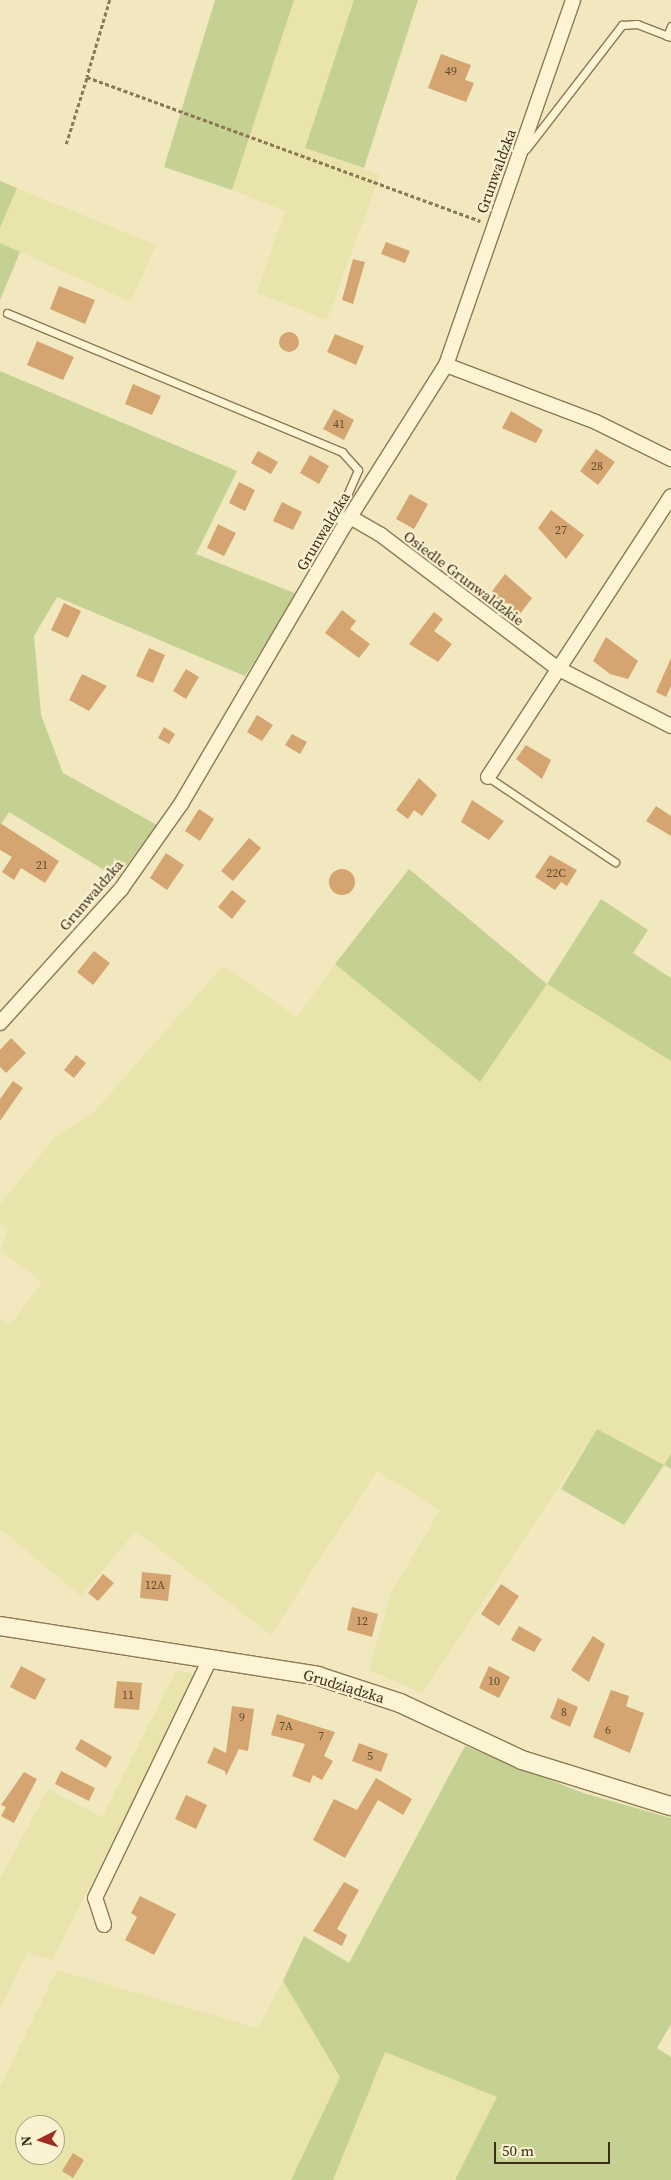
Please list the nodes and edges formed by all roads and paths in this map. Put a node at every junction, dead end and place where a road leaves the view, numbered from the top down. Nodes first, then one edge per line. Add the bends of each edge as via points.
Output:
1 (110, 0) edge
2 (572, 0) edge
3 (671, 26) edge
4 (669, 37) edge
5 (87, 77) junction
6 (66, 144) dead end
7 (517, 161) junction
8 (493, 226) junction
9 (7, 313) dead end
10 (446, 365) junction
11 (671, 459) edge
12 (671, 496) edge
13 (348, 520) junction
14 (557, 668) junction
15 (671, 726) edge
16 (488, 777) joint
17 (615, 862) dead end
18 (0, 1023) edge
19 (0, 1626) edge
20 (211, 1657) junction
21 (671, 1806) edge
22 (104, 1925) dead end

1 - 5 path
2 - 7 street, Grunwaldzka
3 - 4 lane
4 - 7 lane via 637,24 622,25 611,34
5 - 6 path
5 - 8 path
7 - 8 street, Grunwaldzka
8 - 10 street, Grunwaldzka
9 - 13 lane via 342,452 358,470 338,518
10 - 11 street via 596,422
10 - 13 street, Grunwaldzka
12 - 14 street
13 - 14 street, Osiedle Grunwaldzkie via 381,535
13 - 18 street, Grunwaldzka via 181,804 121,889
14 - 15 street, Osiedle Grunwaldzkie
14 - 16 street via 541,699 500,752
16 - 17 lane
19 - 20 street, Grudziądzka
20 - 21 street, Grudziądzka via 277,1667 359,1689 522,1760
20 - 22 street via 95,1898

